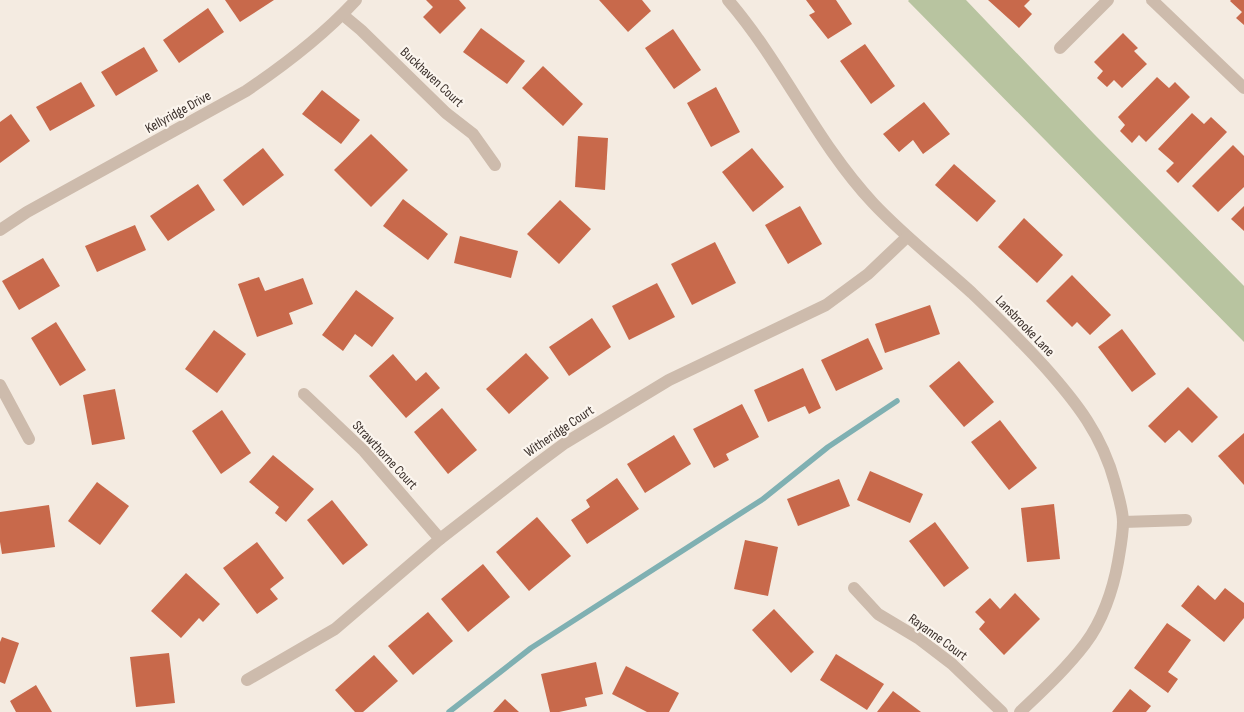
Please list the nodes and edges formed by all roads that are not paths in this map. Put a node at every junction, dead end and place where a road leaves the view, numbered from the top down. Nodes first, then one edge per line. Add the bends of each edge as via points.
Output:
1 (356, 0) edge
2 (728, 0) edge
3 (1108, 0) edge
4 (1152, 0) edge
5 (343, 14) junction
6 (1060, 48) dead end
7 (1244, 88) edge
8 (495, 165) dead end
9 (0, 230) edge
10 (907, 237) junction
11 (0, 385) edge
12 (304, 394) dead end
13 (29, 439) dead end
14 (1186, 520) dead end
15 (1123, 522) junction
16 (440, 539) junction
17 (854, 588) dead end
18 (247, 680) dead end
19 (1002, 712) edge
20 (1020, 712) edge

1 - 5 street, Kellyridge Drive
2 - 10 street, Lansbrooke Lane via 767,50 844,170
3 - 6 street
4 - 7 street
5 - 8 street, Buckhaven Court via 446,113 473,134
5 - 9 street, Kellyridge Drive via 277,70 246,91
10 - 15 street, Lansbrooke Lane via 1015,334 1075,403 1100,441 1110,467
10 - 16 street, Witheridge Court via 868,274 826,305 668,380 572,438
11 - 13 street
12 - 16 street, Strawthorne Court via 364,451
14 - 15 street
15 - 20 street, Lansbrooke Lane via 1116,572 1097,625 1069,664
16 - 18 street, Witheridge Court via 335,629
17 - 19 street, Rayanne Court via 878,614 918,638 952,664

